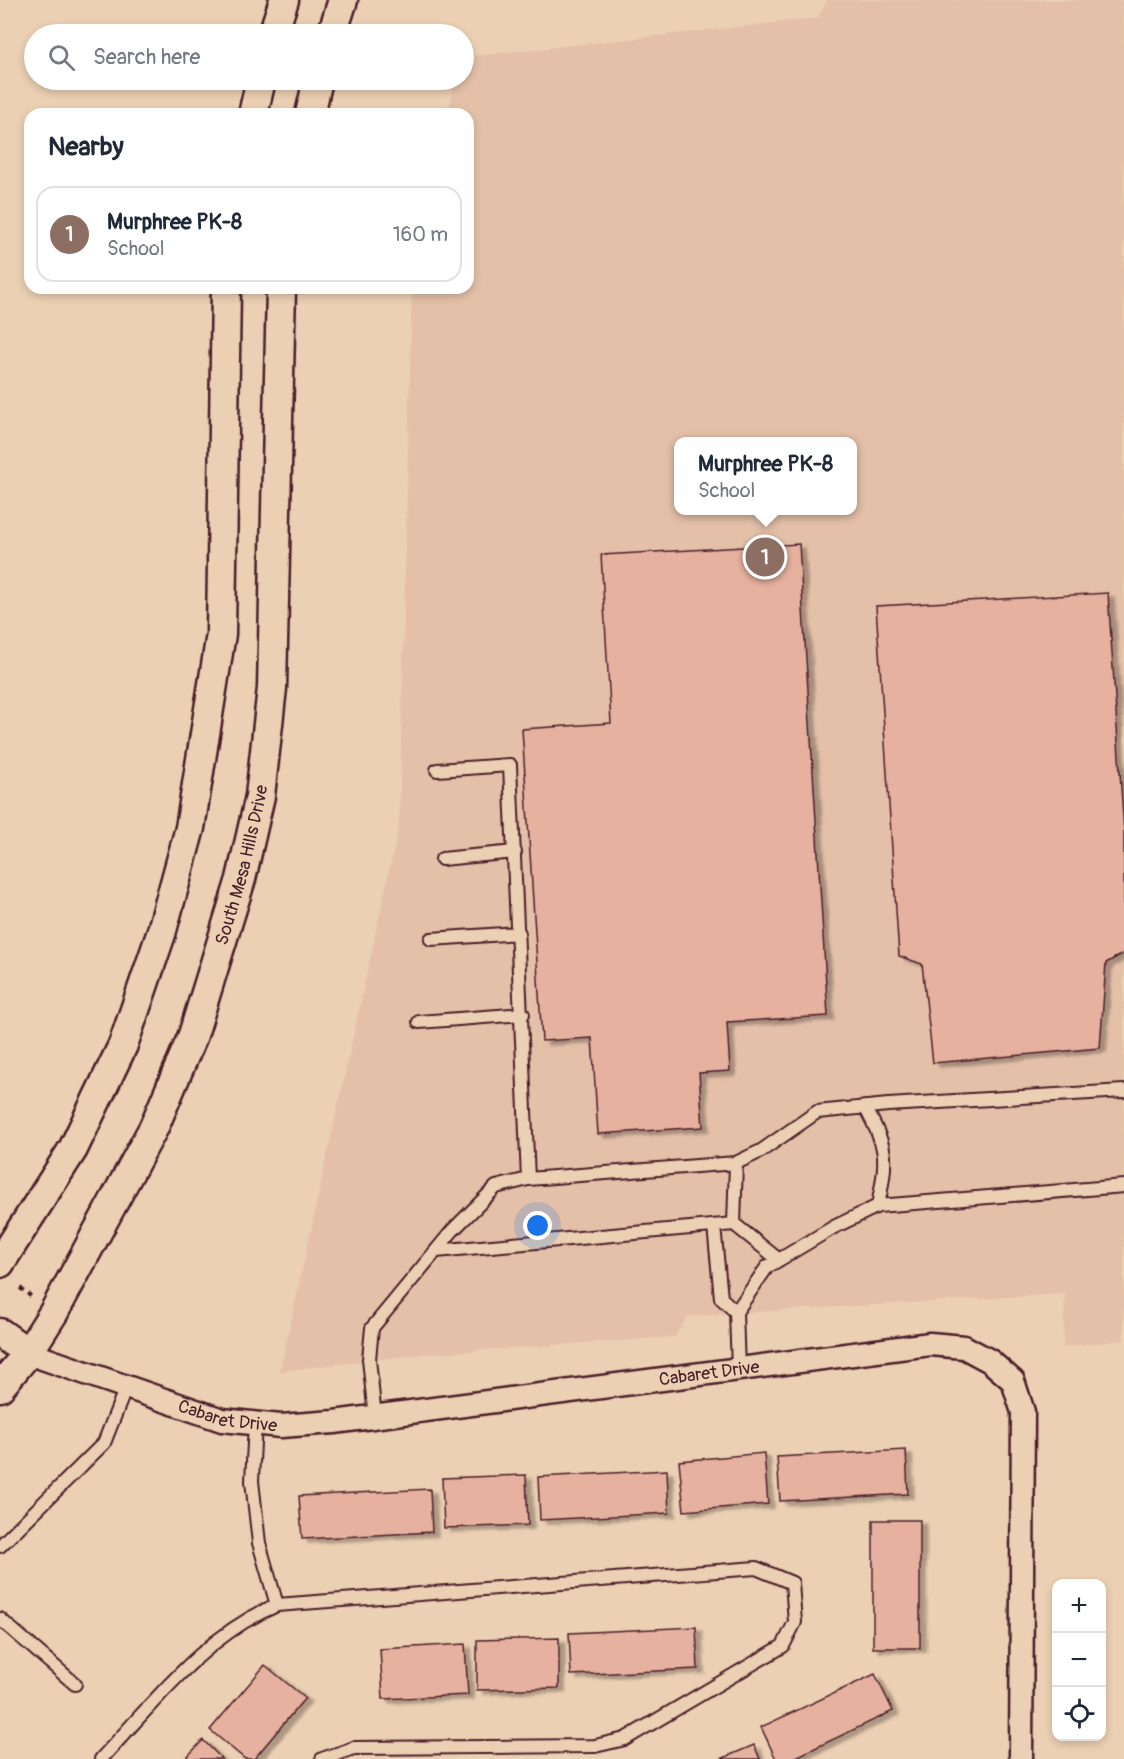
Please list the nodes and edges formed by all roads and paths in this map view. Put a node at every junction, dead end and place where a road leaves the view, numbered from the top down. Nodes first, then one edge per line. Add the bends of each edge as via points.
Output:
1 (284, 0) edge
2 (343, 0) edge
3 (276, 24) edge
4 (335, 24) edge
5 (259, 90) edge
6 (316, 90) edge
7 (254, 108) edge
8 (311, 108) edge
9 (226, 294) edge
10 (281, 294) edge
11 (437, 770) dead end
12 (515, 852) junction
13 (442, 859) dead end
14 (519, 933) junction
15 (431, 939) dead end
16 (523, 1014) junction
17 (419, 1022) dead end
18 (1124, 1091) edge
19 (865, 1107) junction
20 (736, 1162) junction
21 (528, 1179) junction
22 (1124, 1186) edge
23 (878, 1206) junction
24 (734, 1224) junction
25 (714, 1226) junction
26 (436, 1251) junction
27 (779, 1260) junction
28 (0, 1263) edge
29 (20, 1288) dead end
30 (32, 1297) dead end
31 (736, 1312) junction
32 (0, 1334) edge
33 (28, 1353) junction
34 (738, 1369) junction
35 (0, 1387) edge
36 (126, 1387) junction
37 (375, 1417) junction
38 (255, 1424) junction
39 (0, 1546) edge
40 (277, 1605) junction
41 (0, 1619) edge
42 (75, 1684) dead end
43 (101, 1759) edge
44 (322, 1759) edge
45 (1021, 1759) edge

1 - 3 street
2 - 4 street
5 - 7 street
6 - 8 street
9 - 28 street via 221,634 190,828 161,934 123,1045 73,1149
10 - 33 street, South Mesa Hills Drive via 272,688 260,796 241,879 193,1035 154,1127
11 - 12 lane via 510,765
12 - 13 lane
12 - 14 lane
14 - 15 lane
14 - 16 lane
16 - 17 lane
16 - 21 lane
18 - 19 lane
19 - 20 lane via 817,1112 761,1151
19 - 23 lane via 882,1138 886,1164
20 - 21 lane
20 - 24 lane
21 - 26 lane via 496,1187
22 - 23 lane
23 - 27 lane
24 - 25 lane
24 - 27 lane
25 - 26 lane
25 - 31 lane via 721,1298
26 - 37 lane via 372,1328 369,1359
27 - 31 lane via 766,1267
29 - 30 path
31 - 34 lane
32 - 33 street
33 - 35 street, South Mesa Hills Drive
33 - 36 street, Cabaret Drive
34 - 37 street, Cabaret Drive
34 - 45 street, Cabaret Drive via 930,1344 964,1347 990,1361 1013,1381 1023,1412
36 - 38 street, Cabaret Drive via 222,1420
36 - 39 lane via 104,1443
37 - 38 street, Cabaret Drive via 281,1426
38 - 40 lane via 252,1481 259,1543
40 - 43 lane via 235,1625 201,1653
40 - 44 lane via 756,1568 792,1583 795,1622 783,1646 625,1739 594,1746 354,1748
41 - 42 lane

